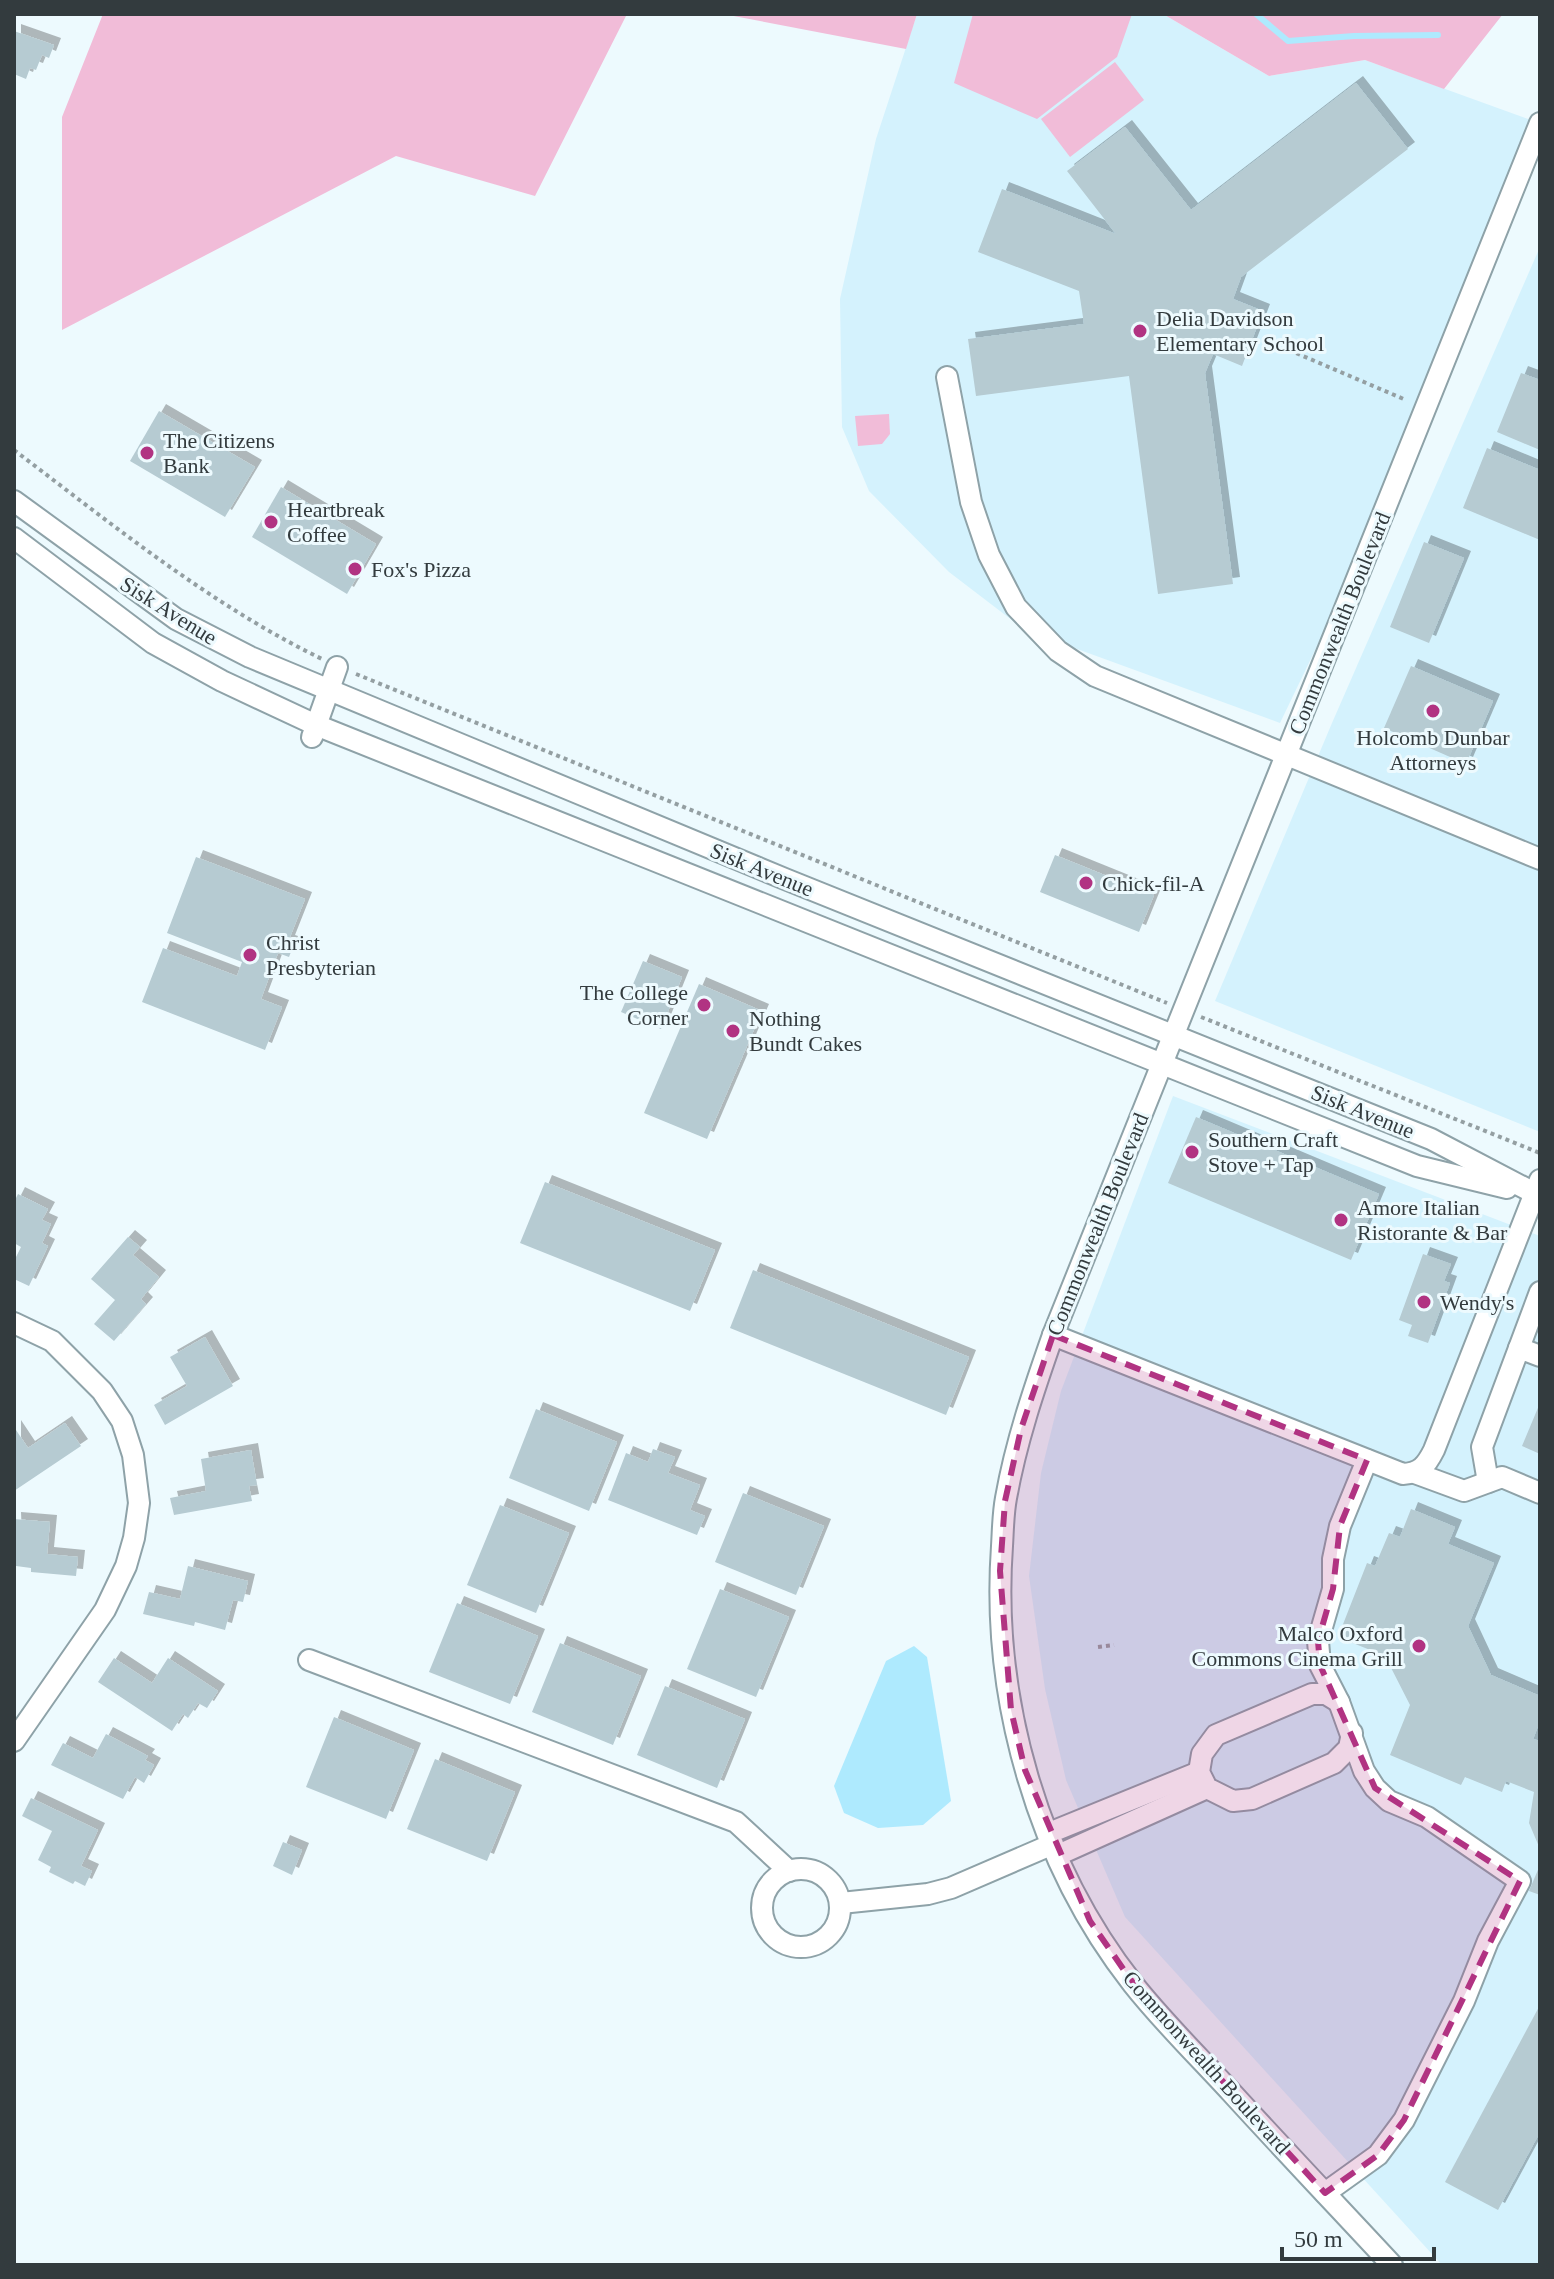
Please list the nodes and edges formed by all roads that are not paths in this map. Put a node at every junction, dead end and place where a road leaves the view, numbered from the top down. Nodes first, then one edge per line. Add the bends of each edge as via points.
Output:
1 (1540, 123) edge
2 (947, 377) dead end
3 (14, 501) edge
4 (14, 538) edge
5 (337, 667) road end
6 (328, 691) junction
7 (314, 731) junction
8 (1286, 755) junction
9 (1540, 859) edge
10 (1173, 1033) junction
11 (1160, 1065) junction
12 (1538, 1190) edge
13 (1540, 1292) edge
14 (14, 1323) edge
15 (1053, 1335) junction
16 (1531, 1347) edge
17 (1367, 1460) junction
18 (1415, 1473) junction
19 (1488, 1482) junction
20 (1540, 1493) edge
21 (309, 1660) dead end
22 (1339, 1702) junction
23 (1352, 1733) junction
24 (14, 1741) edge
25 (1203, 1780) junction
26 (1053, 1844) junction
27 (789, 1871) junction
28 (841, 1903) junction
29 (1325, 2193) junction
30 (1392, 2265) edge

1 - 8 street, Commonwealth Boulevard
2 - 8 street via 971,502 989,555 1016,607 1058,651 1095,676
3 - 6 street, Sisk Avenue via 176,619
4 - 7 street, Sisk Avenue via 153,643
5 - 6 street
6 - 7 street
6 - 10 street, Sisk Avenue
7 - 11 street, Sisk Avenue
8 - 9 street
8 - 10 street, Commonwealth Boulevard
10 - 11 street, Commonwealth Boulevard
10 - 12 street, Sisk Avenue via 1431,1139
11 - 12 street, Sisk Avenue via 1417,1166
11 - 15 street, Commonwealth Boulevard
12 - 18 street via 1434,1450
13 - 16 street
14 - 24 street via 52,1341 102,1391 122,1421 139,1503 126,1566 105,1610
15 - 17 street
15 - 26 street, Commonwealth Boulevard via 1017,1443 1005,1501 1000,1571 1011,1710 1025,1770
16 - 19 street via 1482,1447
17 - 18 street via 1403,1474
17 - 22 street via 1340,1526 1333,1589 1318,1641 1320,1665
18 - 19 street via 1464,1491
19 - 20 street via 1502,1477
21 - 27 street via 736,1822
22 - 23 street
22 - 25 street via 1312,1694 1216,1735 1202,1754
23 - 25 street via 1349,1748 1334,1763 1252,1799 1233,1801
23 - 29 street via 1364,1771 1389,1801 1427,1817 1520,1881 1404,2120 1378,2155
25 - 26 street
26 - 28 street via 951,1888
26 - 29 street, Commonwealth Boulevard via 1090,1921 1133,1983
27 - 28 street via 803,1869 828,1879
27 - 28 street via 777,1877 762,1900 765,1925 781,1943 805,1948 827,1939 840,1917
29 - 30 street, Commonwealth Boulevard

